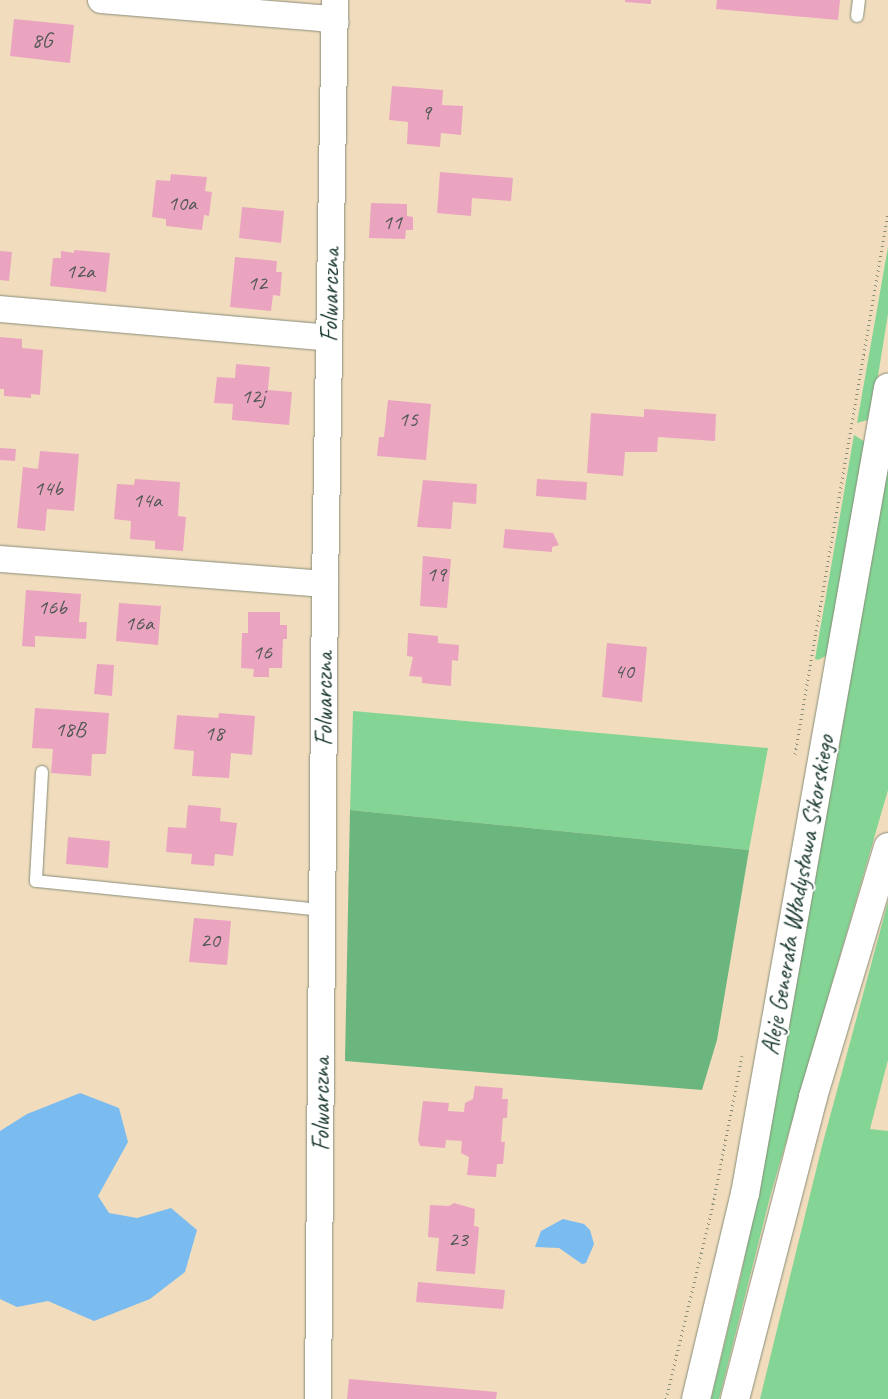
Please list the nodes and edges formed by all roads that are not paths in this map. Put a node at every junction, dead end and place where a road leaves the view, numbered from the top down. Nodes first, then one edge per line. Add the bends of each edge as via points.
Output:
1 (101, 0) edge
2 (859, 0) edge
3 (335, 11) edge
4 (857, 16) dead end
5 (0, 309) edge
6 (329, 338) junction
7 (888, 388) edge
8 (0, 559) edge
9 (325, 584) junction
10 (42, 772) dead end
11 (888, 847) edge
12 (322, 910) junction
13 (318, 1399) edge
14 (696, 1399) edge
15 (735, 1399) edge

1 - 3 street via 321,18
2 - 4 lane
3 - 6 street, Folwarczna
5 - 6 street
6 - 9 street, Folwarczna
7 - 14 main road, Aleje Generała Władysława Sikorskiego via 745,1194
8 - 9 street
9 - 12 street, Folwarczna
10 - 12 lane via 36,881
11 - 15 main road via 813,1097
12 - 13 street, Folwarczna

